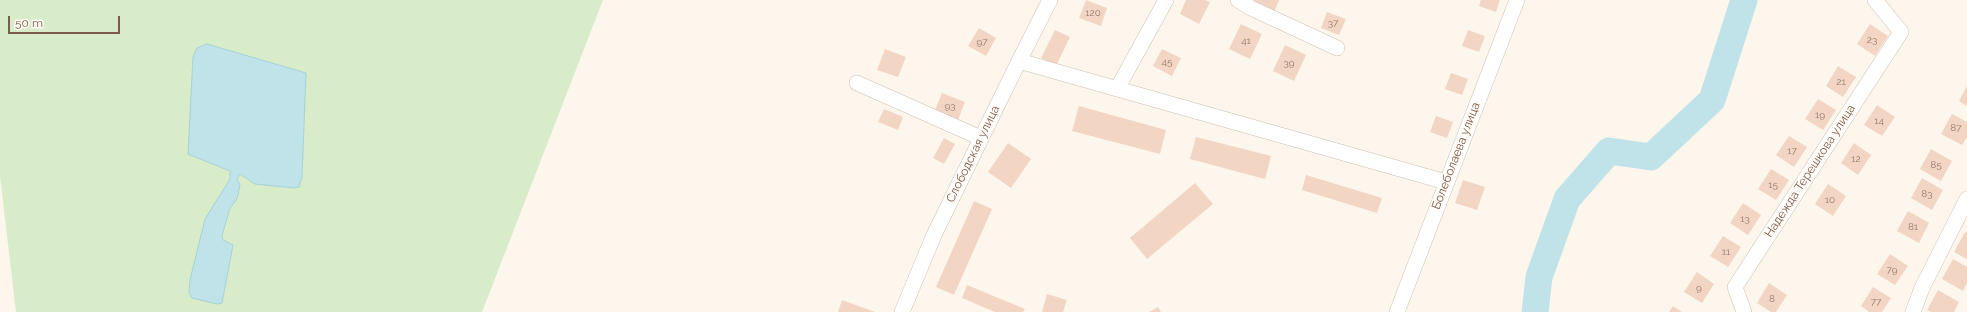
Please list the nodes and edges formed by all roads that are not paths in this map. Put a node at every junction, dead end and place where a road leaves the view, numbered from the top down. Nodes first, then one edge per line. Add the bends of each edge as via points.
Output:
1 (1050, 0) edge
2 (1166, 0) edge
3 (1238, 0) edge
4 (1517, 0) edge
5 (1875, 0) edge
6 (1337, 48) dead end
7 (1018, 61) junction
8 (857, 83) dead end
9 (1117, 89) junction
10 (981, 138) junction
11 (1446, 182) junction
12 (1967, 199) edge
13 (902, 312) edge
14 (1397, 312) edge
15 (1744, 312) edge
16 (1913, 312) edge

1 - 7 street, Слободская улица
2 - 9 street
3 - 6 street
4 - 11 street, Болеболаева улица
5 - 15 street, Надежда Терешкова улица via 1901,32 1735,287
7 - 9 street
7 - 10 street, Слободская улица
8 - 10 street
9 - 11 street
10 - 13 street, Слободская улица via 934,235
11 - 14 street, Болеболаева улица
12 - 16 street via 1922,288

